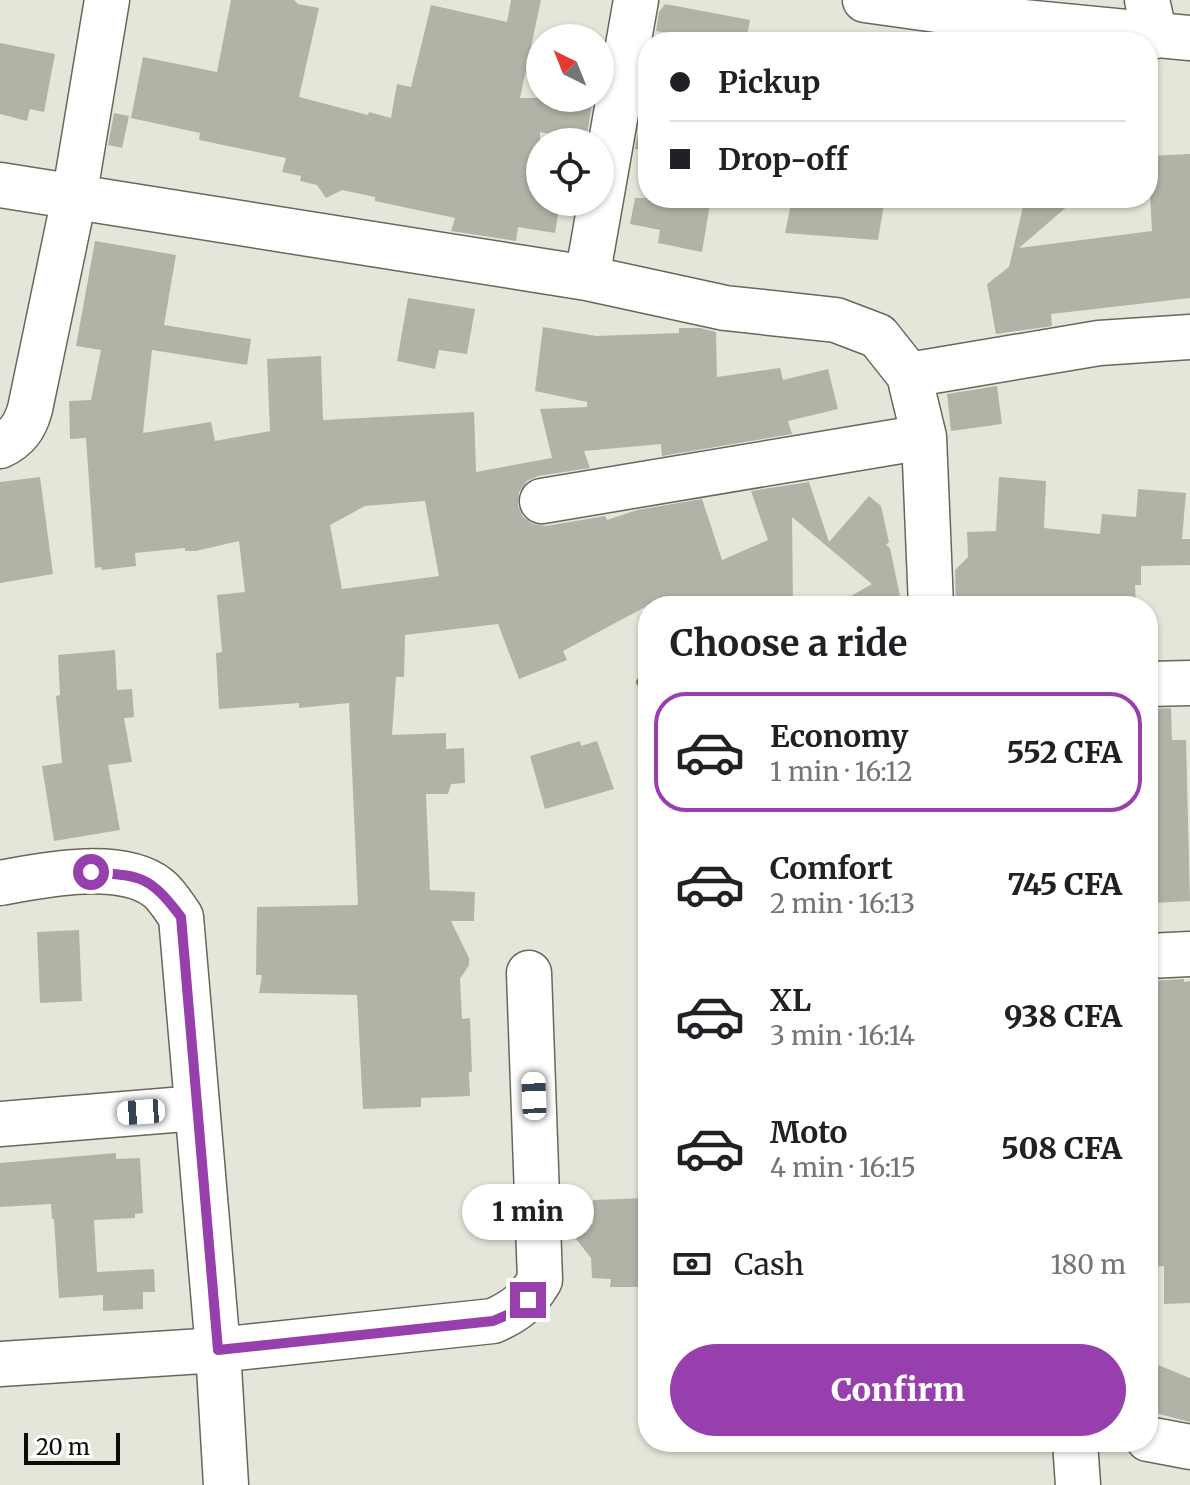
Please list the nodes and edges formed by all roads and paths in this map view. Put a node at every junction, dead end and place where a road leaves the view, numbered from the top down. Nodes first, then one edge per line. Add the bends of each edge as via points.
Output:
1 (107, 0) edge
2 (636, 0) edge
3 (865, 0) edge
4 (1164, 25) edge
5 (0, 185) edge
6 (74, 198) junction
7 (587, 278) junction
8 (1190, 337) edge
9 (909, 375) junction
10 (924, 437) junction
11 (0, 446) edge
12 (542, 501) dead end
13 (931, 596) edge
14 (1190, 683) edge
15 (1158, 684) edge
16 (0, 883) edge
17 (1190, 954) edge
18 (1158, 956) edge
19 (529, 973) dead end
20 (197, 1108) junction
21 (0, 1124) edge
22 (218, 1350) junction
23 (0, 1364) edge
24 (1158, 1441) edge
25 (1190, 1447) edge
26 (1076, 1452) edge
27 (226, 1485) edge
28 (1078, 1485) edge

1 - 6 street
2 - 7 street
3 - 4 street via 1023,22
5 - 6 street
6 - 7 street
6 - 11 street via 25,427
7 - 9 street via 725,308 836,320 878,336
8 - 9 street via 1099,343
9 - 10 street
10 - 12 street
10 - 13 street
14 - 15 street
16 - 20 street via 69,871 136,875 159,888 181,917
17 - 18 street
19 - 22 street via 540,1280 528,1300 493,1321
20 - 21 street
20 - 22 street
22 - 23 street
22 - 27 street
24 - 25 street
26 - 28 street

